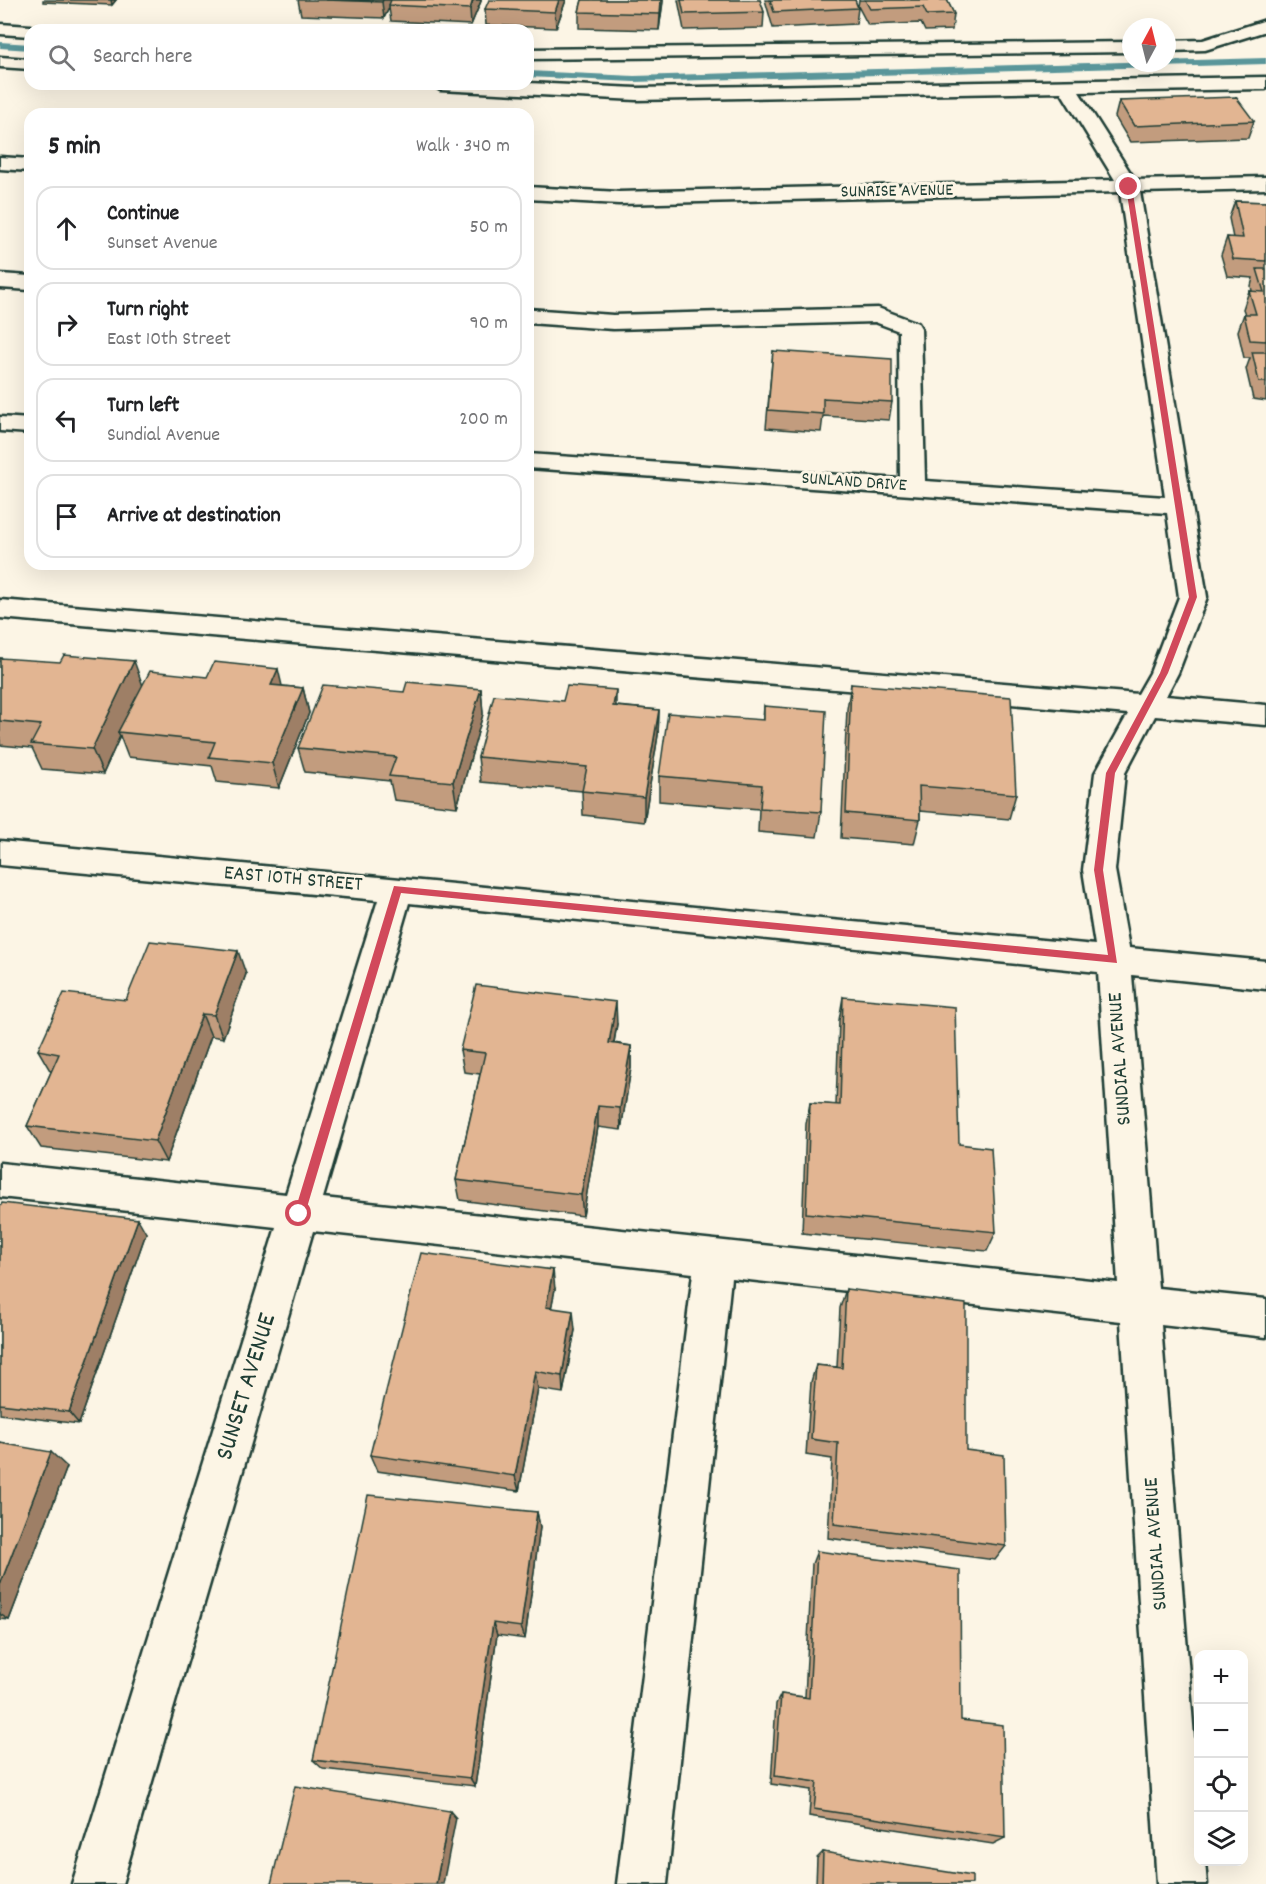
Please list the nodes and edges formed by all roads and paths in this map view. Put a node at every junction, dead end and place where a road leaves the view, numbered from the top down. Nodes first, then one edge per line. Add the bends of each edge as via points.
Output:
1 (1266, 25) edge
2 (0, 29) edge
3 (24, 31) edge
4 (1176, 46) edge
5 (1122, 47) edge
6 (534, 54) edge
7 (0, 62) edge
8 (24, 64) edge
9 (1266, 83) edge
10 (1068, 87) junction
11 (534, 89) edge
12 (0, 163) edge
13 (24, 165) edge
14 (1266, 183) edge
15 (1129, 187) junction
16 (534, 193) edge
17 (0, 281) edge
18 (24, 283) edge
19 (534, 316) edge
20 (0, 424) edge
21 (24, 426) edge
22 (534, 461) edge
23 (913, 488) junction
24 (1179, 506) junction
25 (0, 609) edge
26 (1146, 706) junction
27 (1266, 715) edge
28 (0, 853) edge
29 (397, 889) junction
30 (1114, 960) junction
31 (1266, 975) edge
32 (0, 1180) edge
33 (299, 1214) junction
34 (714, 1258) junction
35 (1139, 1304) junction
36 (1266, 1318) edge
37 (97, 1884) edge
38 (642, 1884) edge
39 (1182, 1884) edge

1 - 4 street via 1205,45
2 - 3 street
5 - 6 street
7 - 8 street
9 - 10 street
10 - 11 street via 636,94
10 - 15 street
12 - 13 street
14 - 15 street, SUNRISE AVENUE
15 - 16 street, SUNRISE AVENUE via 619,198
15 - 24 street, SUNDIAL AVENUE
17 - 18 street
19 - 23 street via 613,322 878,315 910,328
20 - 21 street
22 - 23 street, SUNLAND DRIVE
23 - 24 street, SUNLAND DRIVE
24 - 26 street, SUNDIAL AVENUE via 1193,597 1164,673
25 - 26 street
26 - 27 street
26 - 30 street, SUNDIAL AVENUE via 1110,773 1099,870
28 - 29 street, EAST 10TH STREET
29 - 30 street, EAST 10TH STREET
29 - 33 street, SUNSET AVENUE
30 - 31 street, EAST 10TH STREET
30 - 35 street, SUNDIAL AVENUE
32 - 33 street
33 - 34 street
33 - 37 street, SUNSET AVENUE
34 - 35 street
34 - 38 street
35 - 36 street
35 - 39 street, SUNDIAL AVENUE

